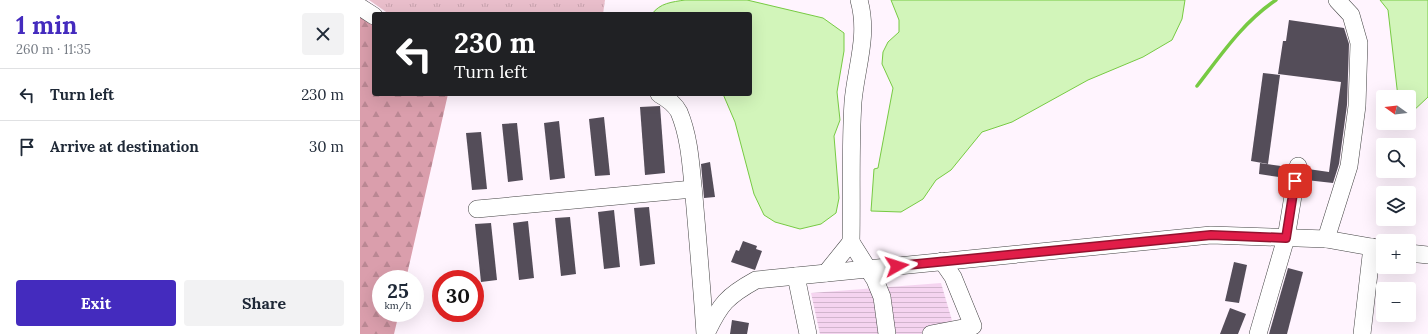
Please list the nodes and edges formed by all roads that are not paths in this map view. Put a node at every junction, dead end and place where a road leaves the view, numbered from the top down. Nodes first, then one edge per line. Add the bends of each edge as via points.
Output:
1 (859, 0) edge
2 (1337, 0) edge
3 (360, 7) edge
4 (372, 15) edge
5 (662, 96) edge
6 (1298, 166) dead end
7 (693, 189) junction
8 (476, 209) dead end
9 (1286, 238) junction
10 (1326, 239) junction
11 (851, 242) junction
12 (1376, 248) edge
13 (1376, 254) edge
14 (1416, 254) edge
15 (1428, 256) edge
16 (942, 261) junction
17 (867, 269) junction
18 (826, 273) junction
19 (796, 276) junction
20 (975, 330) edge
21 (706, 334) edge
22 (808, 334) edge
23 (887, 334) edge
24 (931, 334) edge
25 (1258, 334) edge
26 (1362, 334) edge

1 - 11 street via 864,17 853,101
2 - 10 street via 1351,15 1359,43 1357,106 1349,166
3 - 4 street
5 - 7 street via 678,110 685,130
6 - 9 street
7 - 8 street
7 - 21 street
9 - 10 street
9 - 16 street via 1211,235
9 - 25 street
10 - 12 street
11 - 17 street
11 - 18 street
13 - 26 street
14 - 15 street
16 - 17 street
16 - 20 street via 953,278
17 - 18 street
17 - 23 street via 882,297
18 - 19 street
19 - 21 street via 756,280 736,291 716,311
19 - 22 street
20 - 24 street

